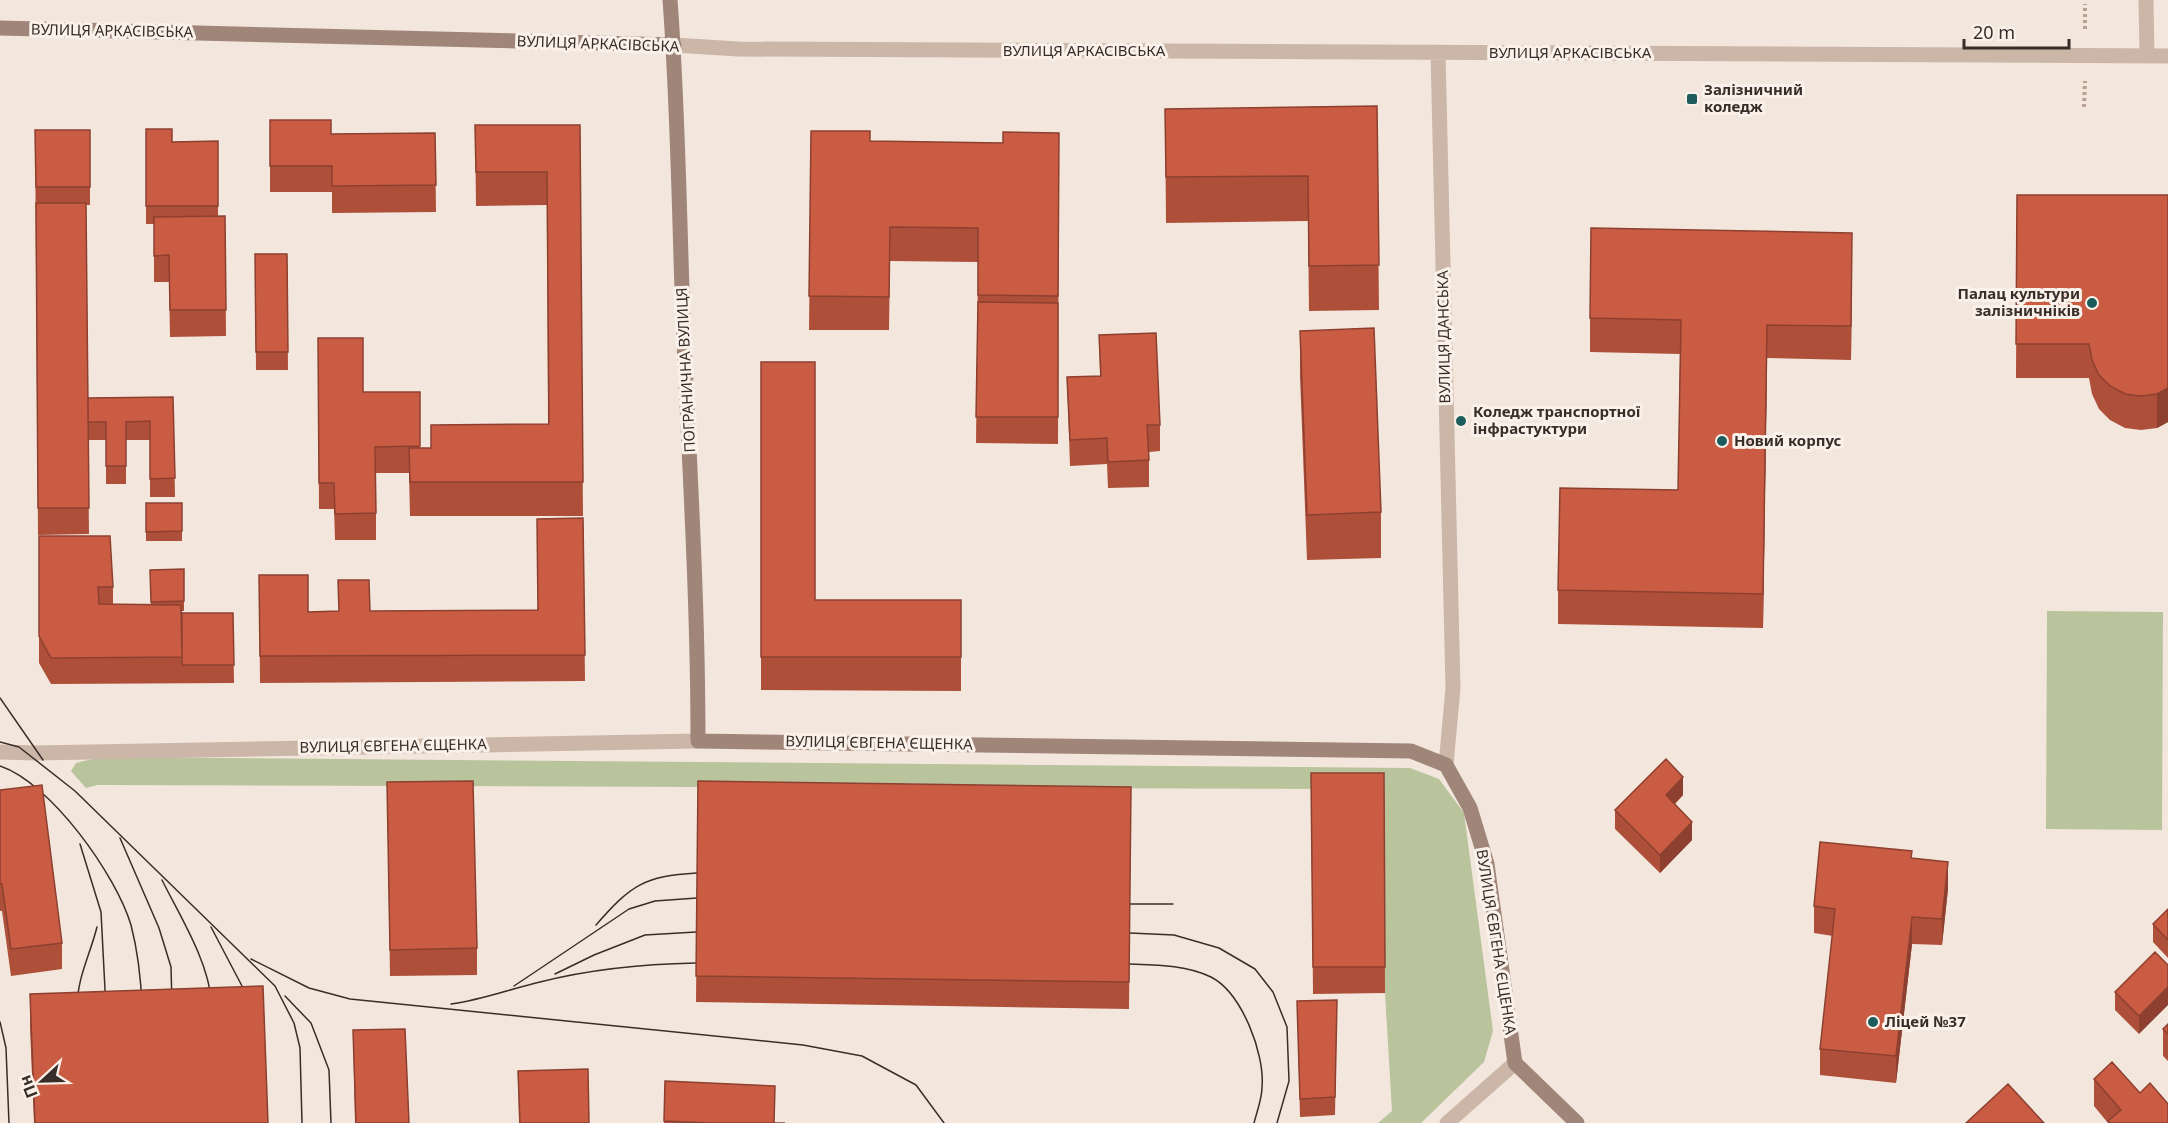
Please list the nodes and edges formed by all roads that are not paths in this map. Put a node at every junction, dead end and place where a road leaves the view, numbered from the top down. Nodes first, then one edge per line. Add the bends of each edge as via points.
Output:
1 (670, 0) edge
2 (2146, 0) edge
3 (0, 28) edge
4 (674, 45) junction
5 (1438, 53) junction
6 (2147, 55) junction
7 (2168, 56) edge
8 (698, 741) junction
9 (0, 752) edge
10 (1446, 765) junction
11 (1515, 1063) junction
12 (1447, 1123) edge
13 (1577, 1123) edge

1 - 4 street, ПОГРАНИЧНА ВУЛИЦЯ
2 - 6 street
3 - 4 street, ВУЛИЦЯ АРКАСІВСЬКА
4 - 5 street, ВУЛИЦЯ АРКАСІВСЬКА via 750,49
4 - 8 street, ПОГРАНИЧНА ВУЛИЦЯ
5 - 6 street, ВУЛИЦЯ АРКАСІВСЬКА
5 - 10 street, ВУЛИЦЯ ДАНСЬКА via 1453,688
6 - 7 street, ВУЛИЦЯ АРКАСІВСЬКА
8 - 9 street, ВУЛИЦЯ ЄВГЕНА ЄЩЕНКА
8 - 10 street, ВУЛИЦЯ ЄВГЕНА ЄЩЕНКА via 1411,751
10 - 11 street, ВУЛИЦЯ ЄВГЕНА ЄЩЕНКА via 1470,808 1487,864
11 - 12 street
11 - 13 street

